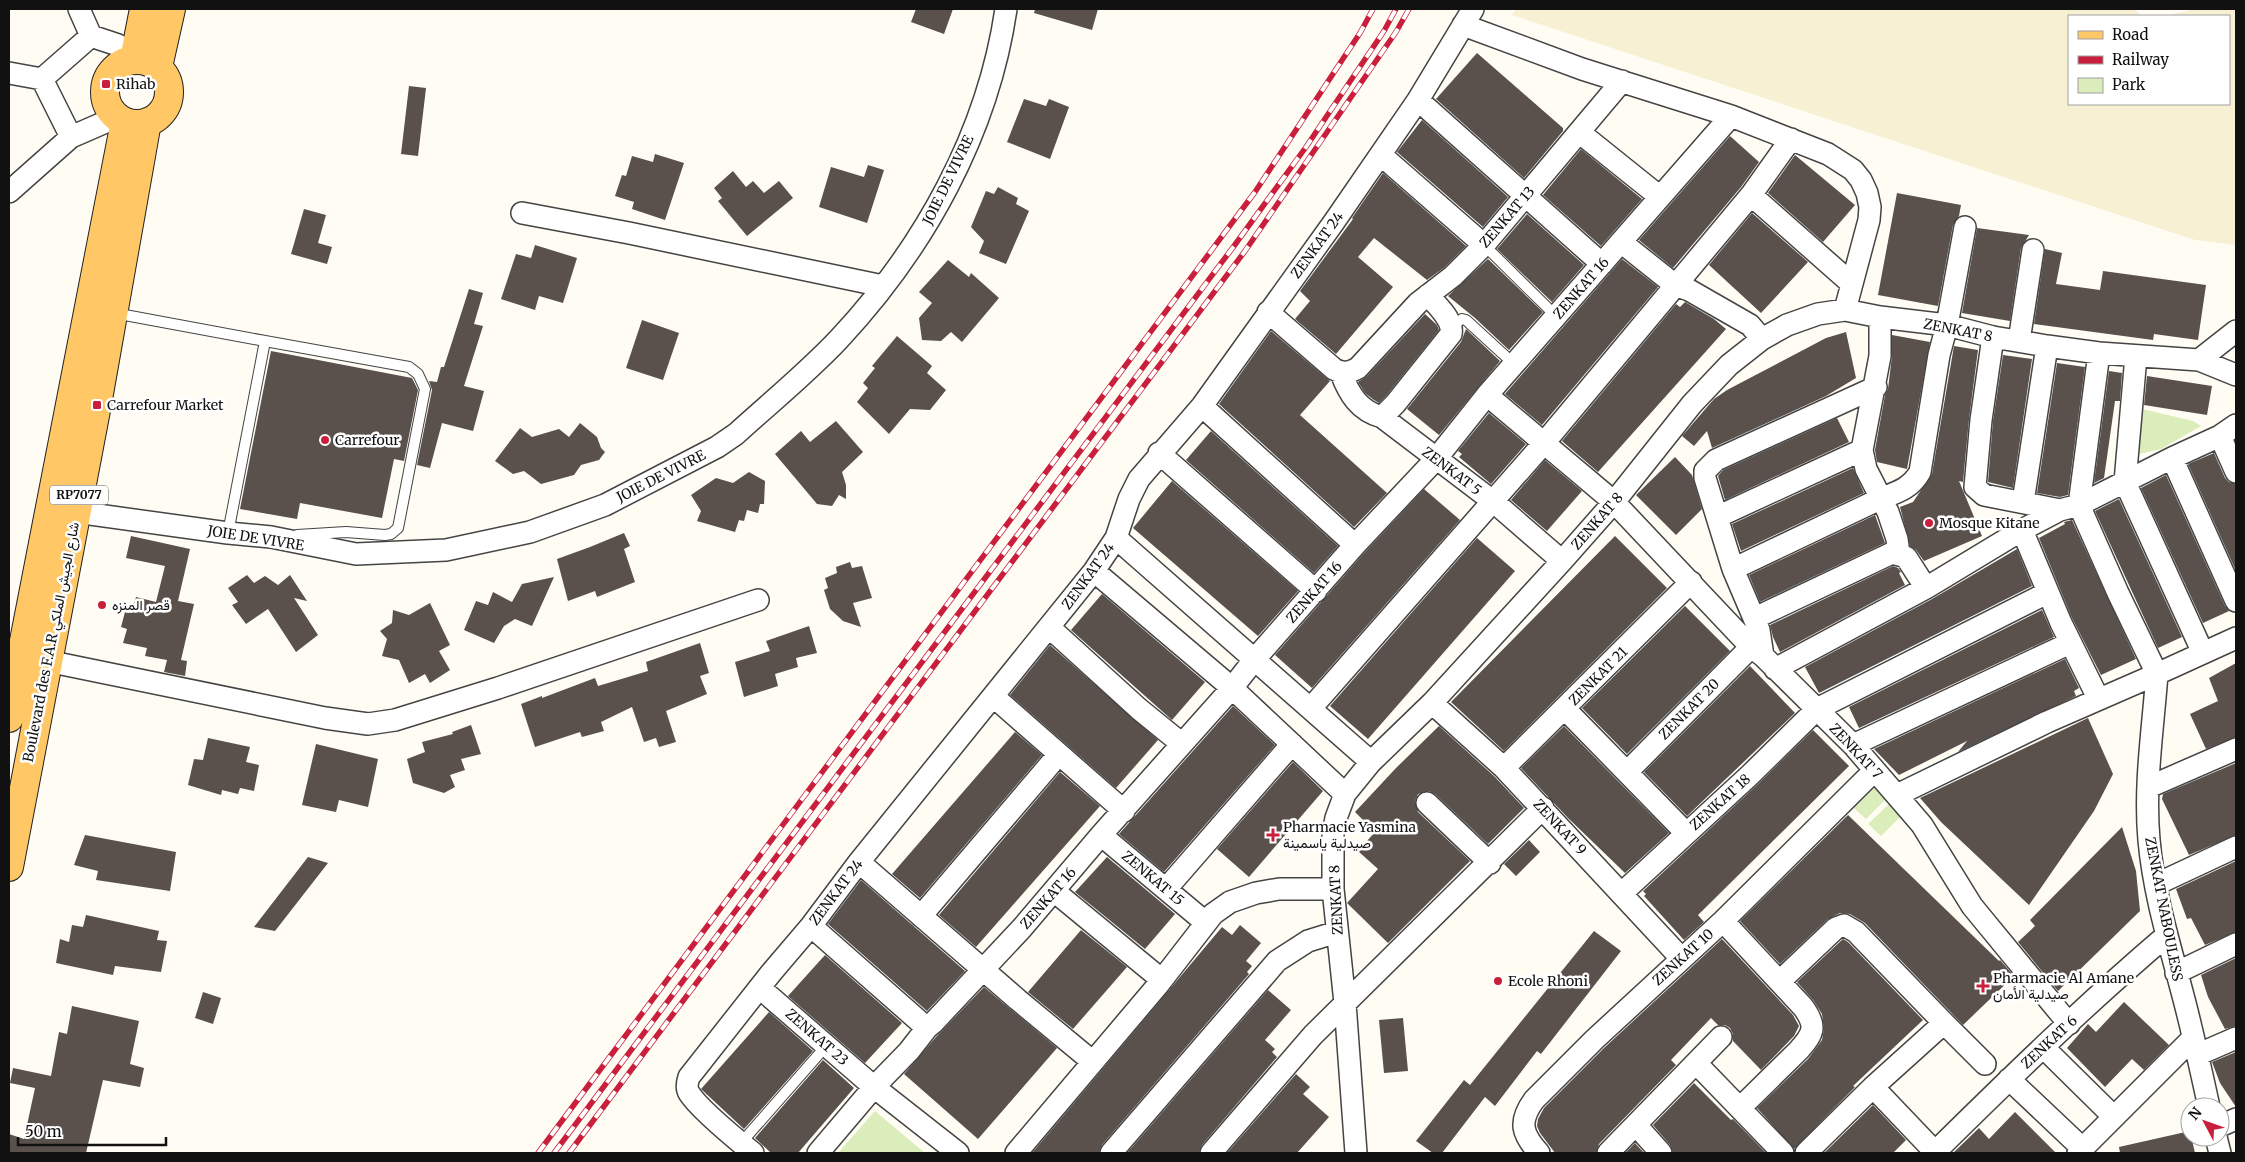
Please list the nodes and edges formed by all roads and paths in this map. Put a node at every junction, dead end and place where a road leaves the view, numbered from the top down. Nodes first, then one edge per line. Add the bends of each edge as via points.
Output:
1 (79, 9) edge
2 (144, 9) edge
3 (171, 9) edge
4 (1006, 9) edge
5 (1468, 17) edge
6 (91, 36) junction
7 (135, 58) junction
8 (9, 72) edge
9 (42, 79) junction
10 (1622, 81) junction
11 (1418, 100) junction
12 (1731, 116) junction
13 (123, 122) junction
14 (1579, 132) junction
15 (71, 136) junction
16 (1791, 139) junction
17 (1381, 155) junction
18 (9, 192) edge
19 (1751, 195) junction
20 (1526, 196) junction
21 (1660, 197) junction
22 (522, 213) dead end
23 (1965, 228) dead end
24 (1621, 242) junction
25 (1484, 245) junction
26 (2033, 250) dead end
27 (1602, 264) junction
28 (1852, 284) junction
29 (1675, 285) junction
30 (882, 286) junction
31 (1428, 295) junction
32 (1845, 310) junction
33 (1268, 312) junction
34 (113, 313) junction
35 (1556, 316) junction
36 (1880, 318) junction
37 (1947, 325) junction
38 (1452, 326) junction
39 (2236, 331) edge
40 (1993, 337) junction
41 (1762, 339) junction
42 (265, 341) junction
43 (2019, 341) junction
44 (2047, 346) junction
45 (2099, 353) junction
46 (2136, 356) junction
47 (2199, 360) junction
48 (1514, 364) junction
49 (1341, 373) junction
50 (2236, 375) edge
51 (1876, 387) junction
52 (1487, 395) junction
53 (1202, 406) junction
54 (1382, 417) junction
55 (2228, 430) edge
56 (1544, 443) junction
57 (1862, 450) junction
58 (1159, 453) junction
59 (2172, 458) junction
60 (1436, 459) junction
61 (2236, 472) edge
62 (2125, 482) junction
63 (1882, 498) junction
64 (1494, 502) junction
65 (1614, 502) junction
66 (2023, 502) junction
67 (2069, 508) junction
68 (76, 512) junction
69 (1718, 517) junction
70 (2022, 530) junction
71 (228, 533) junction
72 (271, 537) junction
73 (1116, 538) junction
74 (1355, 545) junction
75 (1899, 554) junction
76 (1562, 561) junction
77 (1733, 569) junction
78 (1094, 571) junction
79 (1691, 582) junction
80 (1926, 588) junction
81 (1316, 591) junction
82 (2047, 593) junction
83 (758, 600) dead end
84 (2236, 601) edge
85 (1755, 618) junction
86 (1050, 628) junction
87 (2236, 638) edge
88 (2070, 643) junction
89 (2203, 653) junction
90 (1763, 657) junction
91 (47, 660) junction
92 (1254, 660) junction
93 (2157, 674) junction
94 (1232, 688) junction
95 (993, 696) junction
96 (2098, 698) junction
97 (1432, 702) junction
98 (1311, 708) junction
99 (1565, 709) junction
100 (1817, 709) junction
101 (9, 718) edge
102 (1182, 744) junction
103 (1292, 744) junction
104 (1853, 746) junction
105 (2236, 749) edge
106 (1059, 754) junction
107 (1371, 762) junction
108 (1504, 768) junction
109 (1874, 770) junction
110 (1627, 772) junction
111 (2149, 787) junction
112 (1345, 794) junction
113 (1897, 795) junction
114 (1426, 803) dead end
115 (1543, 808) junction
116 (1124, 811) junction
117 (1686, 833) junction
118 (1101, 835) junction
119 (2236, 847) edge
120 (859, 862) junction
121 (1490, 863) junction
122 (9, 867) edge
123 (2157, 884) junction
124 (1166, 889) junction
125 (1333, 889) junction
126 (1054, 892) junction
127 (1622, 893) junction
128 (921, 916) junction
129 (1723, 921) junction
130 (1205, 922) junction
131 (811, 926) junction
132 (1337, 932) junction
133 (2167, 935) junction
134 (2236, 944) edge
135 (1681, 958) junction
136 (984, 970) junction
137 (2176, 973) junction
138 (1162, 980) junction
139 (1780, 981) junction
140 (760, 988) junction
141 (1345, 1003) junction
142 (1944, 1023) junction
143 (2069, 1024) junction
144 (927, 1028) junction
145 (1721, 1037) dead end
146 (2236, 1038) edge
147 (826, 1045) junction
148 (2195, 1047) junction
149 (2044, 1048) junction
150 (1093, 1062) junction
151 (1696, 1063) junction
152 (1985, 1064) dead end
153 (2009, 1079) junction
154 (874, 1087) junction
155 (1873, 1087) junction
156 (2207, 1097) edge
157 (1740, 1108) junction
158 (2113, 1116) junction
159 (1636, 1125) junction
160 (746, 1150) edge
161 (2081, 1151) edge
162 (818, 1153) edge
163 (958, 1153) edge
164 (1016, 1153) edge
165 (1111, 1153) edge
166 (1210, 1153) edge
167 (1356, 1153) edge
168 (1539, 1153) edge
169 (1608, 1153) edge
170 (1661, 1153) edge
171 (1783, 1153) edge
172 (1806, 1153) edge
173 (1935, 1153) edge

1 - 6 street
2 - 7 main road
3 - 7 main road
4 - 30 street, JOIE DE VIVRE via 988,85 958,165 910,252
5 - 10 street via 1582,69
5 - 11 street, ZENKAT 24
6 - 7 street
6 - 9 street
7 - 13 main road via 116,68 106,84 107,102
7 - 13 path via 97,73 93,88 94,106
7 - 13 main road via 164,75 169,93 163,111
8 - 9 street
9 - 15 street
10 - 12 street
10 - 14 street, ZENKAT 13
11 - 17 street, ZENKAT 24
11 - 20 street
12 - 16 street
12 - 21 street, ZENKAT 16
13 - 15 street
13 - 34 main road, Boulevard des F.A.R شارع الجيش الملكي / RP7077
13 - 101 main road, Boulevard des F.A.R شارع الجيش الملكي / RP7077
14 - 20 street, ZENKAT 13
14 - 21 street
15 - 18 street
16 - 19 street
16 - 28 street via 1828,154 1853,170 1867,193 1869,220
17 - 25 street
17 - 33 street, ZENKAT 24
19 - 28 street
19 - 29 street
20 - 25 street, ZENKAT 13
20 - 27 street
21 - 24 street, ZENKAT 16
22 - 30 street
23 - 37 street
24 - 27 street, ZENKAT 16
24 - 29 street
25 - 31 street, ZENKAT 13
25 - 35 lane
26 - 43 street
27 - 35 street, ZENKAT 16
28 - 32 street
29 - 41 street via 1750,325
29 - 56 street
30 - 72 street, JOIE DE VIVRE via 839,339 736,434 605,505 530,532 446,550 356,554
31 - 38 street
31 - 49 street, ZENKAT 13 via 1358,368
32 - 36 street, ZENKAT 8
32 - 41 street, ZENKAT 8 via 1818,314 1787,325
33 - 49 street
33 - 53 street, ZENKAT 24
34 - 42 lane
34 - 68 main road, Boulevard des F.A.R شارع الجيش الملكي / RP7077
35 - 48 street, ZENKAT 16
36 - 37 street, ZENKAT 8
36 - 51 street
37 - 40 street, ZENKAT 8
37 - 63 street via 1920,472 1912,485
38 - 48 lane via 1466,320
38 - 54 street via 1450,337
39 - 47 street
40 - 43 street, ZENKAT 8
40 - 66 street via 1974,485 1976,491 1984,495
41 - 65 street, ZENKAT 8 via 1708,386
42 - 71 lane
42 - 72 lane via 408,367 418,374 426,390 396,531 385,535 346,532
43 - 44 street, ZENKAT 8
44 - 45 street, ZENKAT 8
44 - 66 street
45 - 46 street, ZENKAT 8
45 - 67 street
46 - 47 street, ZENKAT 8
46 - 62 street
47 - 50 street, ZENKAT 8
48 - 52 street, ZENKAT 16
49 - 54 street, ZENKAT 5 via 1352,396 1368,411
51 - 57 street
51 - 69 street via 1710,464 1705,478
52 - 56 street, ZENKAT 7
52 - 60 street, ZENKAT 16
53 - 58 street, ZENKAT 24
53 - 74 street
54 - 60 street, ZENKAT 5
55 - 59 street, ZENKAT 20
55 - 61 street
56 - 64 street
56 - 65 street, ZENKAT 7
57 - 63 street via 1869,476
57 - 69 street
58 - 73 street, ZENKAT 24 via 1135,486
58 - 81 street
59 - 62 street, ZENKAT 20
59 - 84 street
60 - 64 street, ZENKAT 5
60 - 74 street, ZENKAT 16
62 - 67 street, ZENKAT 20
62 - 89 street
63 - 75 street
63 - 77 street
64 - 76 street, ZENKAT 5
64 - 98 street
65 - 76 street, ZENKAT 8
65 - 79 street, ZENKAT 7
66 - 67 street
67 - 70 street, ZENKAT 20
67 - 93 street
68 - 71 street, JOIE DE VIVRE
68 - 91 main road, Boulevard des F.A.R شارع الجيش الملكي / RP7077
69 - 77 street
70 - 80 street, ZENKAT 20
70 - 82 street
71 - 72 street, JOIE DE VIVRE
73 - 78 street, ZENKAT 24
73 - 92 street
74 - 81 street, ZENKAT 16
75 - 80 street via 1912,564
75 - 85 street via 1880,558
76 - 97 street, ZENKAT 8
77 - 85 street
78 - 86 street, ZENKAT 24
78 - 94 street
79 - 90 street, ZENKAT 7
79 - 99 street, ZENKAT 21
80 - 90 street, ZENKAT 20
81 - 92 street, ZENKAT 16
82 - 88 street
82 - 100 street, ZENKAT 18
83 - 91 street via 381,724 325,718
85 - 90 street
86 - 95 street, ZENKAT 24
86 - 102 street
87 - 89 street
88 - 96 street
88 - 104 street
89 - 93 street
90 - 100 street, ZENKAT 7
90 - 110 street, ZENKAT 20
91 - 122 main road, Boulevard des F.A.R شارع الجيش الملكي / RP7077
92 - 94 street, ZENKAT 16
92 - 98 street
93 - 96 street
93 - 111 street, ZENKAT NABOULESS
94 - 102 street, ZENKAT 16
94 - 103 street
95 - 106 street
95 - 120 street, ZENKAT 24
96 - 113 street
97 - 107 street, ZENKAT 8
97 - 108 street, ZENKAT 9
98 - 107 street
99 - 108 street, ZENKAT 21
99 - 110 street
100 - 104 street, ZENKAT 7
100 - 117 street, ZENKAT 18
102 - 116 street, ZENKAT 16
103 - 112 street
103 - 124 street
104 - 109 street, ZENKAT 7
105 - 111 street
106 - 116 street
106 - 128 street
107 - 112 street, ZENKAT 8
108 - 115 street, ZENKAT 9
109 - 113 street, ZENKAT 7
109 - 129 street, ZENKAT 10
110 - 117 street
111 - 123 street, ZENKAT NABOULESS via 2149,841
112 - 125 street, ZENKAT 8 via 1333,834
113 - 143 street, ZENKAT 7 via 1922,825 1972,906
114 - 121 street
115 - 121 street
115 - 127 street, ZENKAT 9
116 - 118 street, ZENKAT 16
117 - 127 street, ZENKAT 18
118 - 124 street, ZENKAT 15
118 - 126 street, ZENKAT 16
119 - 123 street
120 - 128 street
120 - 131 street, ZENKAT 24
121 - 141 street
123 - 133 street, ZENKAT NABOULESS
124 - 130 street, ZENKAT 15
125 - 130 street via 1279,889 1256,893 1230,902
125 - 132 street, ZENKAT 8
126 - 136 street, ZENKAT 16
126 - 138 street
127 - 135 street, ZENKAT 9
128 - 136 street
129 - 135 street, ZENKAT 10
129 - 139 street
130 - 138 street
131 - 140 street, ZENKAT 24
131 - 144 street
132 - 141 street, ZENKAT 8
132 - 165 street via 1308,941 1277,961
133 - 137 street, ZENKAT NABOULESS
133 - 143 street, ZENKAT 6
134 - 137 street
135 - 168 street, ZENKAT 10 via 1527,1111 1524,1130
136 - 144 street, ZENKAT 16
136 - 150 street
137 - 148 street, ZENKAT NABOULESS
138 - 150 street
139 - 142 street via 1836,928 1844,925 1856,932
139 - 157 street via 1810,1017 1812,1034
140 - 147 street, ZENKAT 23
140 - 160 street, ZENKAT 24 via 696,1066 687,1082 689,1092
141 - 166 street via 1295,1054
141 - 167 street, ZENKAT 8
142 - 152 street
142 - 155 street
143 - 149 street, ZENKAT 6
144 - 154 street, ZENKAT 16
145 - 151 street
146 - 148 street
147 - 154 street, ZENKAT 23
147 - 160 lane
148 - 156 street, ZENKAT NABOULESS
148 - 158 street
149 - 153 street, ZENKAT 6
149 - 158 street
150 - 164 street
151 - 157 street
151 - 159 street
153 - 161 street
153 - 173 street, ZENKAT 6
154 - 162 street, ZENKAT 16
154 - 163 street, ZENKAT 23
155 - 172 street
155 - 173 street
157 - 171 street
158 - 161 street
159 - 169 street
159 - 170 street

